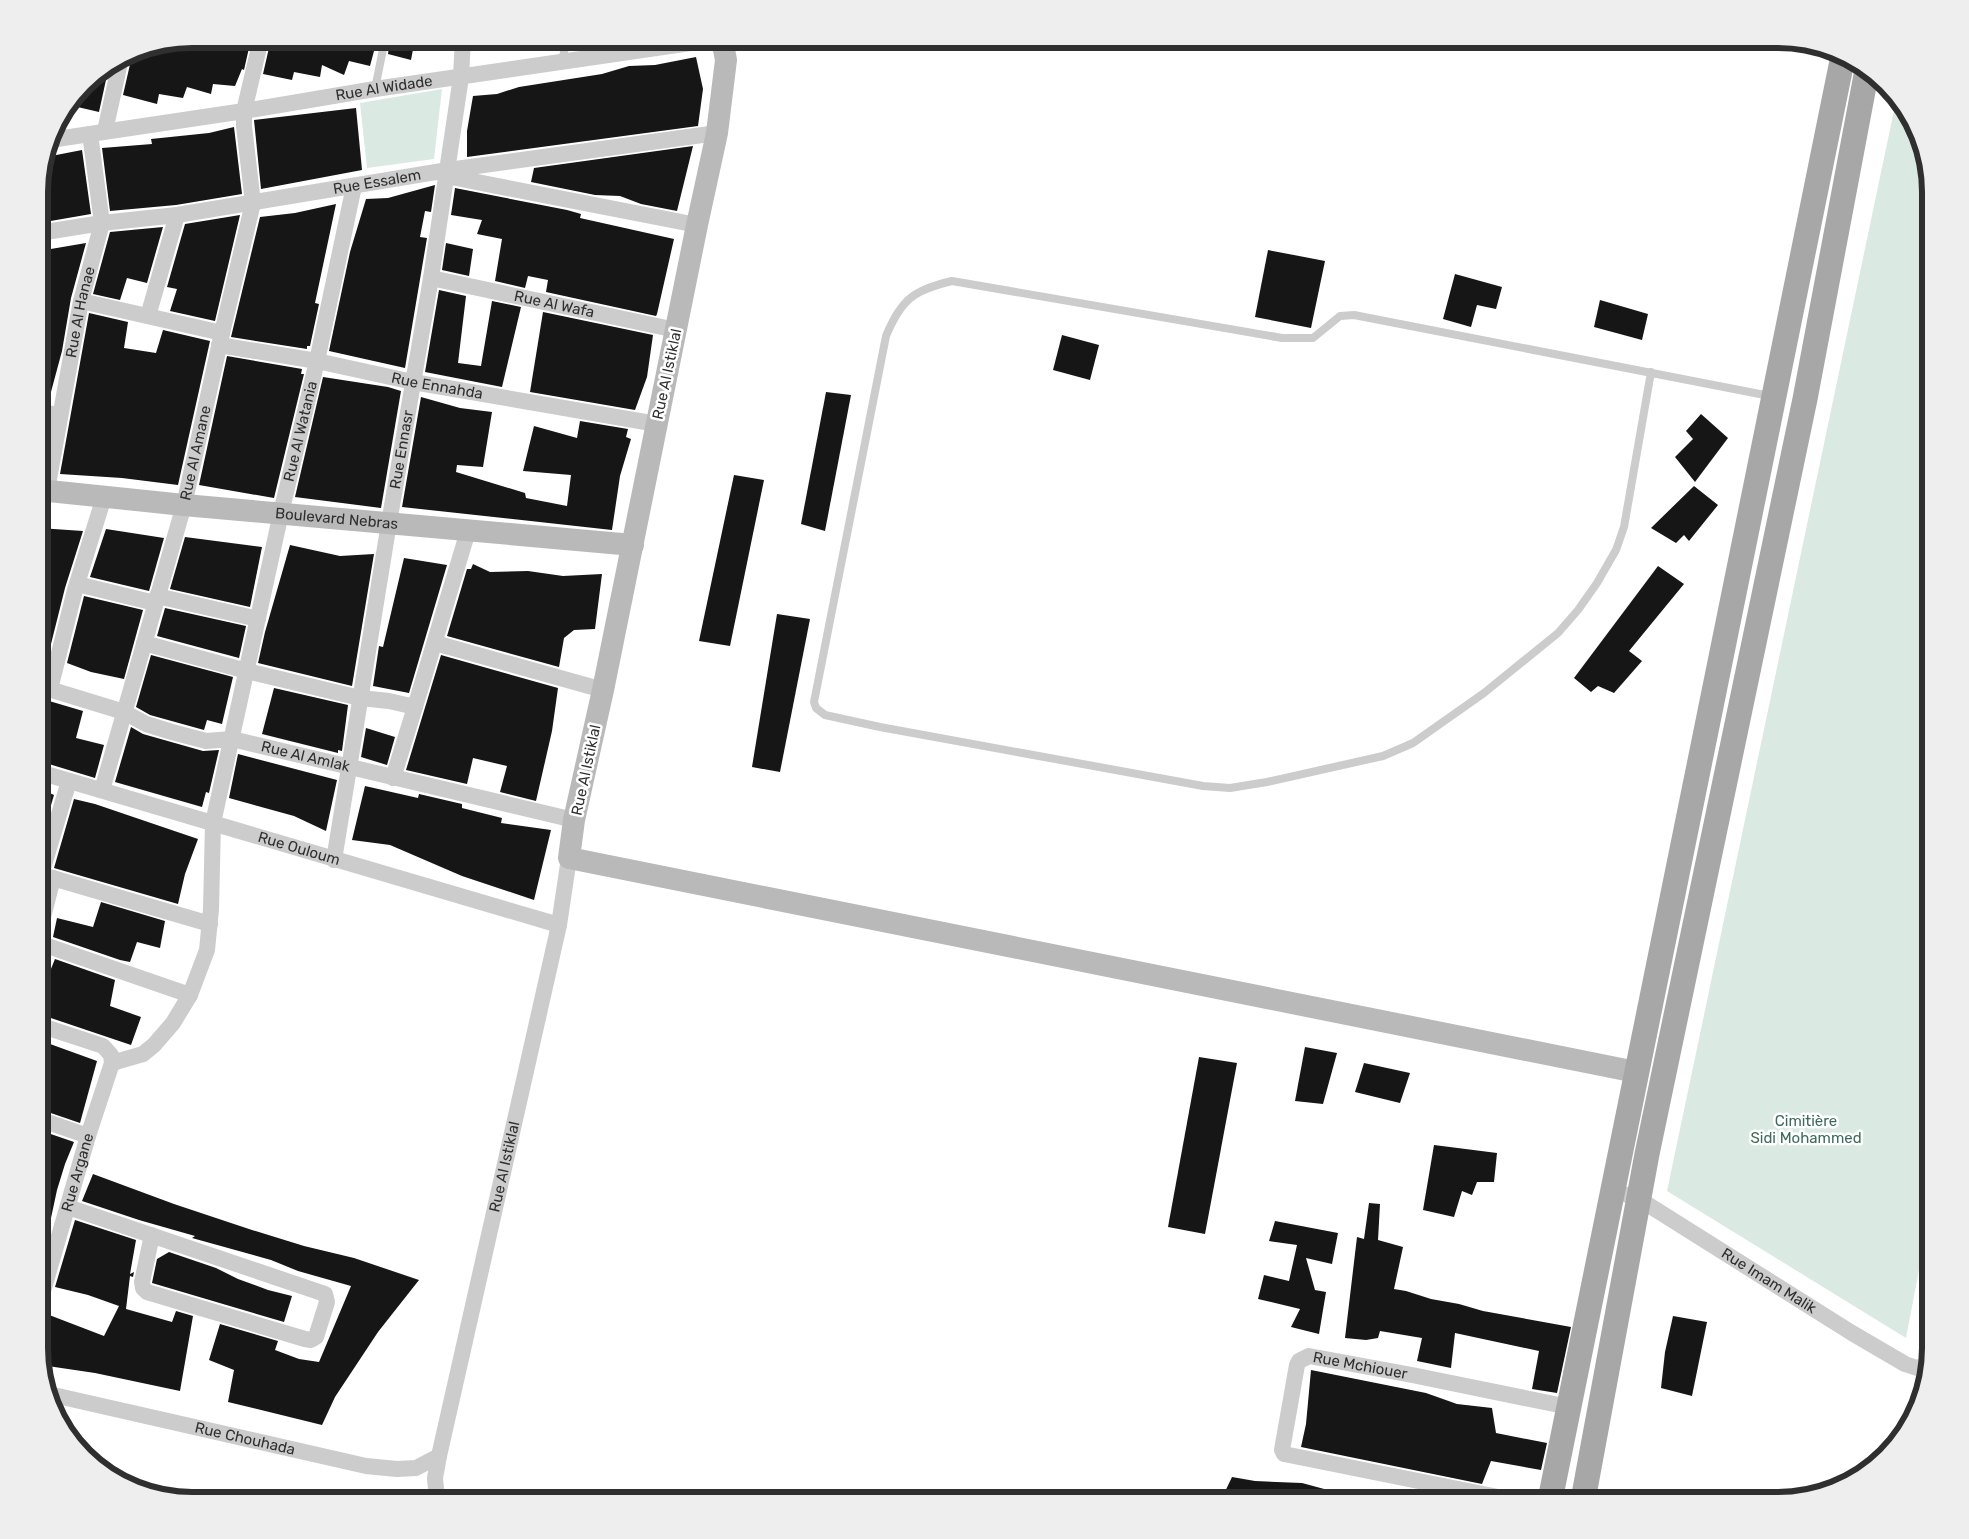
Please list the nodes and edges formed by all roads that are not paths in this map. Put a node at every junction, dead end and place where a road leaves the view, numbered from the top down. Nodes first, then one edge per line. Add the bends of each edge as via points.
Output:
1 (259, 47) edge
2 (383, 47) edge
3 (462, 47) edge
4 (565, 47) edge
5 (664, 47) edge
6 (723, 47) edge
7 (562, 62) junction
8 (1842, 62) edge
9 (118, 68) edge
10 (461, 77) junction
11 (1866, 78) edge
12 (375, 88) junction
13 (244, 111) junction
14 (98, 132) junction
15 (717, 133) junction
16 (57, 139) edge
17 (447, 173) junction
18 (354, 186) junction
19 (253, 203) junction
20 (177, 215) junction
21 (102, 223) junction
22 (697, 224) junction
23 (48, 232) edge
24 (431, 278) junction
25 (81, 301) junction
26 (148, 316) junction
27 (676, 330) junction
28 (220, 339) junction
29 (317, 361) junction
30 (1651, 372) junction
31 (413, 382) junction
32 (1775, 396) junction
33 (48, 413) edge
34 (60, 415) junction
35 (657, 424) junction
36 (48, 468) edge
37 (48, 490) edge
38 (104, 496) junction
39 (184, 505) junction
40 (281, 513) junction
41 (389, 524) junction
42 (468, 530) junction
43 (633, 545) junction
44 (77, 584) junction
45 (156, 599) junction
46 (258, 619) junction
47 (144, 643) junction
48 (434, 643) junction
49 (247, 671) junction
50 (48, 675) edge
51 (1716, 677) junction
52 (1746, 683) junction
53 (48, 689) edge
54 (603, 690) junction
55 (360, 698) junction
56 (415, 707) junction
57 (124, 712) junction
58 (232, 739) junction
59 (349, 768) junction
60 (48, 774) edge
61 (393, 778) junction
62 (69, 780) junction
63 (102, 790) junction
64 (574, 820) junction
65 (213, 823) junction
66 (569, 858) junction
67 (334, 860) junction
68 (48, 864) edge
69 (48, 877) edge
70 (210, 924) junction
71 (559, 925) junction
72 (48, 946) edge
73 (190, 995) junction
74 (48, 1028) edge
75 (112, 1063) junction
76 (1636, 1072) junction
77 (48, 1122) edge
78 (88, 1136) junction
79 (1612, 1190) junction
80 (1639, 1199) junction
81 (68, 1207) junction
82 (152, 1235) junction
83 (48, 1275) edge
84 (1920, 1367) edge
85 (56, 1396) edge
86 (1569, 1407) junction
87 (439, 1456) junction
88 (416, 1468) junction
89 (436, 1478) junction
90 (437, 1492) edge
91 (1473, 1492) edge
92 (1552, 1492) edge
93 (1584, 1492) edge

1 - 13 street, Rue Al Amane
2 - 12 lane
3 - 10 street, Rue Ennasr
4 - 7 lane
5 - 7 street, Rue Al Widade
6 - 15 street, Rue Al Istiklal via 725,67
7 - 10 street, Rue Al Widade
8 - 32 main road
9 - 14 street
10 - 12 street, Rue Al Widade
10 - 17 street, Rue Ennasr
11 - 52 main road via 1805,399
12 - 13 street, Rue Al Widade
13 - 14 street, Rue Al Widade
13 - 19 street, Rue Al Amane
14 - 16 street, Rue Al Widade
14 - 21 street, Rue Al Hanae
15 - 17 street, Rue Essalem
15 - 22 street, Rue Al Istiklal
17 - 18 street, Rue Essalem
17 - 22 street
17 - 24 street, Rue Ennasr
18 - 19 street, Rue Essalem
18 - 29 street, Rue Al Watania
19 - 20 street, Rue Essalem
19 - 28 street, Rue Al Amane
20 - 21 street, Rue Essalem
20 - 26 street
21 - 23 street, Rue Essalem
21 - 25 street, Rue Al Hanae
22 - 27 street, Rue Al Istiklal
24 - 27 street, Rue Al Wafa
24 - 31 street, Rue Ennasr
25 - 26 street, Rue Ennahda
25 - 34 street, Rue Al Hanae
26 - 28 street, Rue Ennahda
27 - 35 street, Rue Al Istiklal
28 - 29 street, Rue Ennahda
28 - 39 street, Rue Al Amane
29 - 31 street, Rue Ennahda
29 - 40 street, Rue Al Watania
30 - 30 lane via 1624,527 1598,583 1558,633 1413,743 1383,756 1266,782 1230,788 1204,786 880,727 826,716 816,708 814,702 823,649 886,336 895,315 909,298 929,286 952,281 1282,338 1313,338 1340,316 1354,314
30 - 32 lane
31 - 35 street, Rue Ennahda
31 - 41 street, Rue Ennasr
32 - 51 main road
33 - 34 street
34 - 36 street, Rue Al Hanae
35 - 43 street, Rue Al Istiklal
37 - 38 street, Boulevard Nebras
38 - 39 street, Boulevard Nebras
38 - 44 street
39 - 40 street, Boulevard Nebras
39 - 45 street, Rue Al Amane
40 - 41 street, Boulevard Nebras
40 - 46 street, Rue Al Watania
41 - 42 street, Boulevard Nebras
41 - 55 street, Rue Ennasr
42 - 43 street, Boulevard Nebras
42 - 48 street
43 - 54 street, Rue Al Istiklal
44 - 45 street
44 - 50 street
45 - 46 street
45 - 47 street, Rue Al Amane
46 - 49 street, Rue Al Watania
47 - 49 street
47 - 57 street, Rue Al Amane
48 - 54 street
48 - 56 street
49 - 55 street
49 - 58 street, Rue Al Watania
51 - 52 main road
51 - 76 main road
52 - 80 main road
53 - 57 street, Rue Al Amlak
54 - 64 street, Rue Al Istiklal
55 - 56 street
55 - 59 street, Rue Ennasr
56 - 61 street
57 - 58 street, Rue Al Amlak via 146,724 193,738
57 - 63 street, Rue Al Amane
58 - 59 street, Rue Al Amlak
58 - 65 street, Rue Al Watania
59 - 61 street, Rue Al Amlak
59 - 67 street, Rue Ennasr
60 - 62 street, Rue Ouloum
61 - 64 street, Rue Al Amlak
62 - 63 street, Rue Ouloum
62 - 68 street
63 - 65 street, Rue Ouloum
64 - 66 street, Rue Al Istiklal
65 - 67 street, Rue Ouloum
65 - 70 street, Rue Al Watania
66 - 71 street, Rue Al Istiklal
66 - 76 street
67 - 71 street, Rue Ouloum
69 - 70 street
70 - 73 street, Rue Al Watania via 207,950
71 - 87 street, Rue Al Istiklal
72 - 73 street
73 - 75 street, Rue Al Watania via 174,1023 154,1045 142,1054
74 - 75 street via 103,1046 111,1055
75 - 78 street, Rue Argane
76 - 79 main road
77 - 78 street
78 - 81 street, Rue Argane
79 - 80 street, Rue Imam Malik
79 - 86 main road
80 - 84 street, Rue Imam Malik via 1852,1333 1905,1364
80 - 93 main road
81 - 82 street
81 - 83 street, Rue Argane
82 - 82 street via 325,1294 328,1302 316,1337 305,1339 147,1292 142,1282
85 - 88 street, Rue Chouhada via 366,1466
86 - 91 street, Rue Mchiouer via 1309,1356 1299,1361 1282,1450 1284,1454
86 - 92 main road
87 - 88 street, Rue Chouhada
87 - 89 street, Rue Al Istiklal
88 - 89 street
89 - 90 street, Rue Al Istiklal

